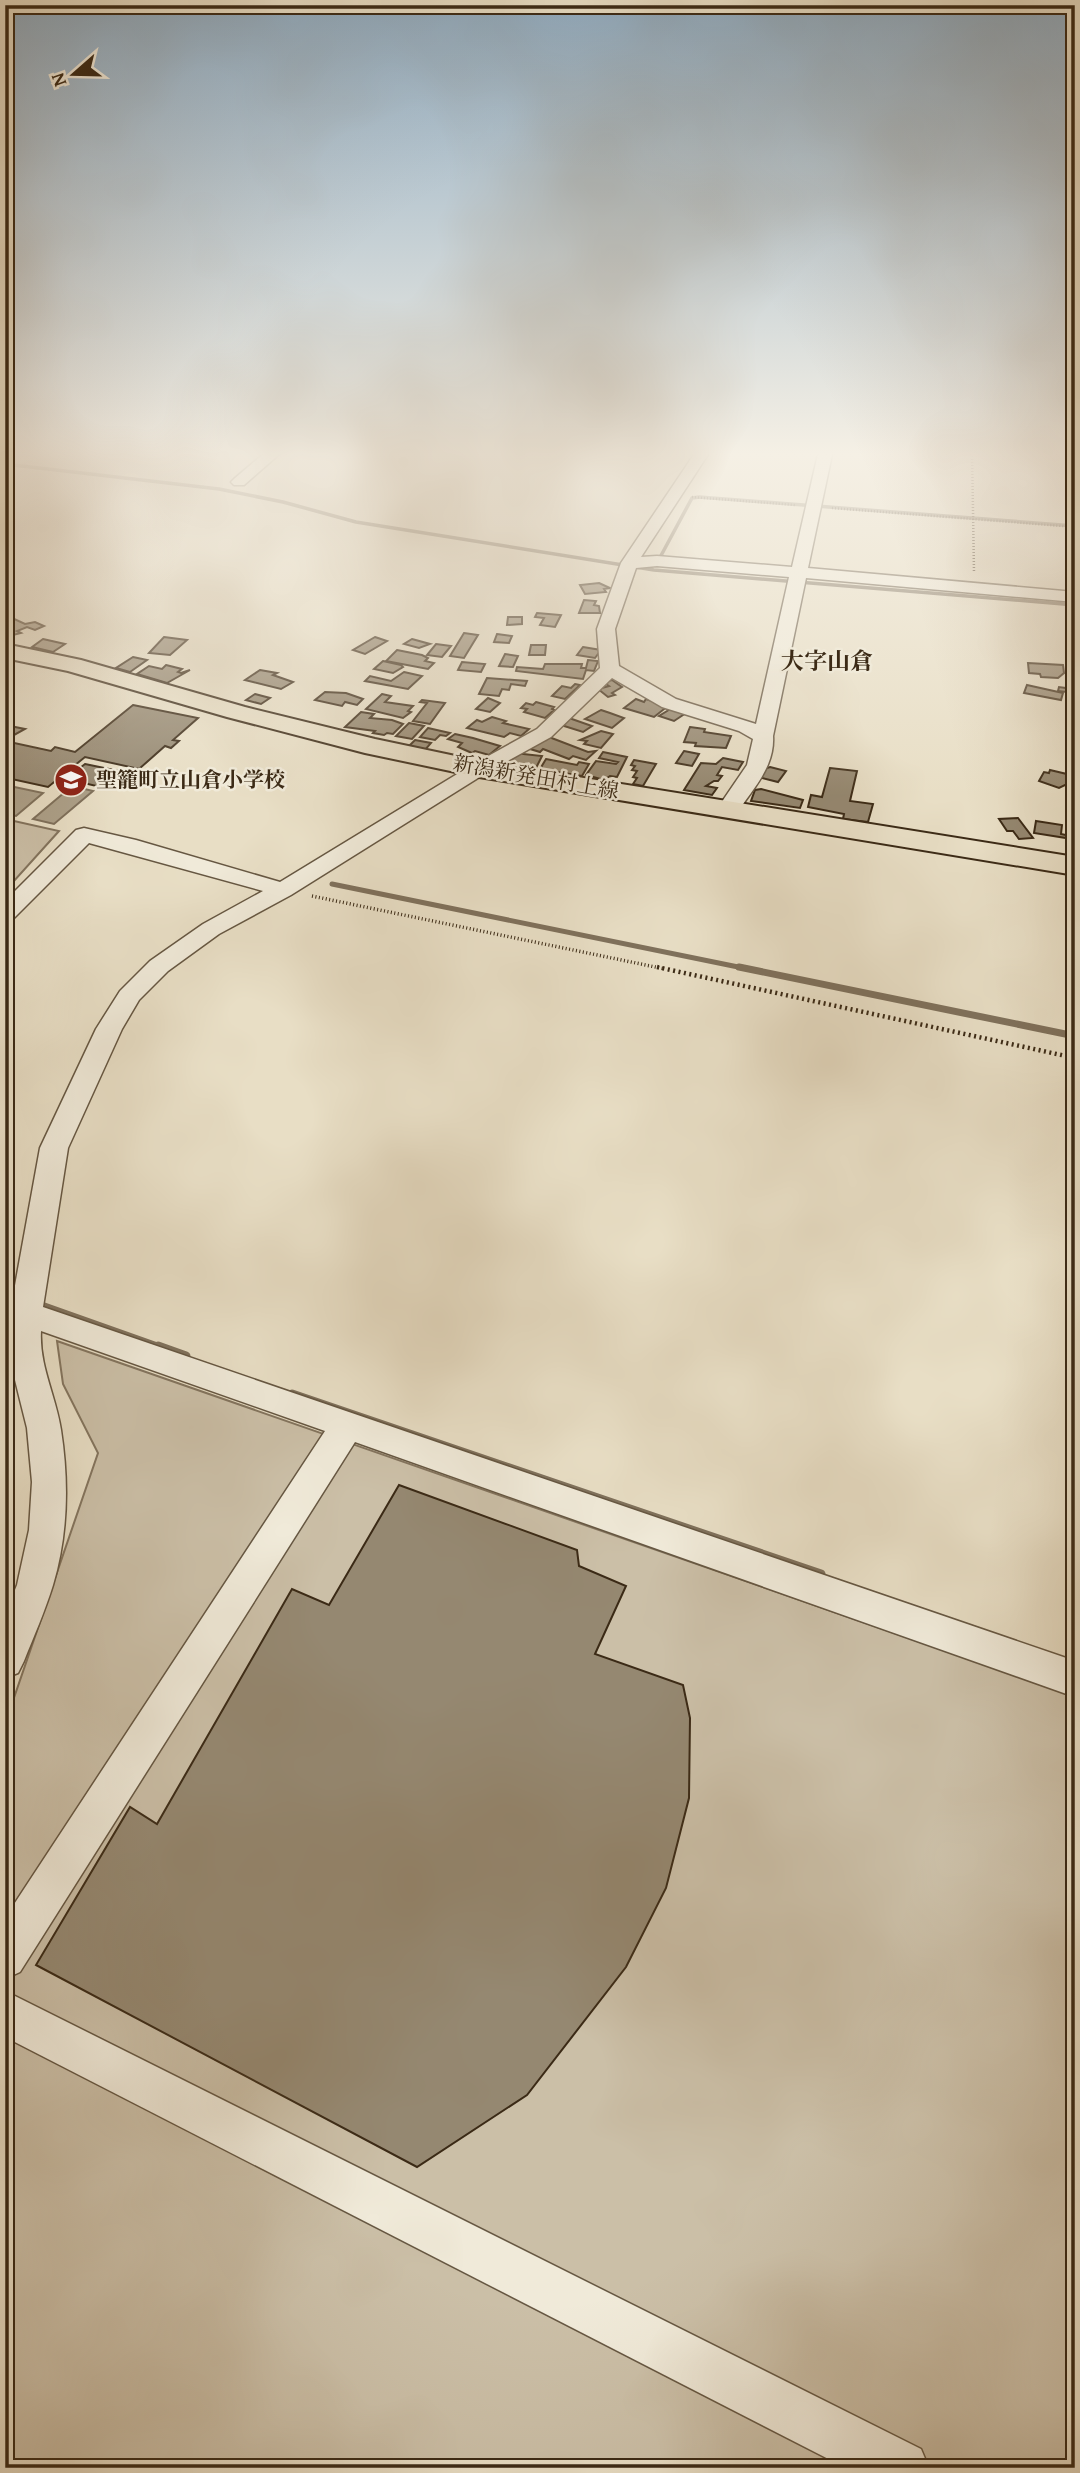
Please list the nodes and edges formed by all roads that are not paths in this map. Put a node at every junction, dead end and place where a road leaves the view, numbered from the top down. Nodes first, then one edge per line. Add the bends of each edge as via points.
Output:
1 (628, 565) edge
2 (712, 565) edge
3 (801, 565) edge
4 (799, 574) junction
5 (1075, 597) edge
6 (5, 651) edge
7 (610, 669) junction
8 (763, 736) junction
9 (480, 769) junction
10 (728, 808) junction
11 (1075, 866) edge
12 (283, 890) junction
13 (5, 914) edge
14 (26, 1313) junction
15 (15, 1356) edge
16 (348, 1424) junction
17 (5, 1661) edge
18 (1075, 1679) edge
19 (5, 1957) edge
20 (5, 2013) edge
21 (902, 2468) edge

1 - 7 street via 606,629
2 - 4 street
3 - 4 street
4 - 5 street
4 - 8 street
6 - 9 main road, 新潟新発田村上線 via 374,747
7 - 8 street via 669,703
7 - 9 street via 544,733
8 - 10 street via 758,764
9 - 10 main road, 新潟新発田村上線
9 - 12 street
10 - 11 main road, 新潟新発田村上線
12 - 13 street via 84,835
12 - 14 street via 211,929 159,966 130,996 109,1029 54,1148
14 - 15 street
14 - 16 street
15 - 17 street via 44,1429 49,1482 47,1530 35,1585
16 - 18 street
16 - 19 street
20 - 21 street

